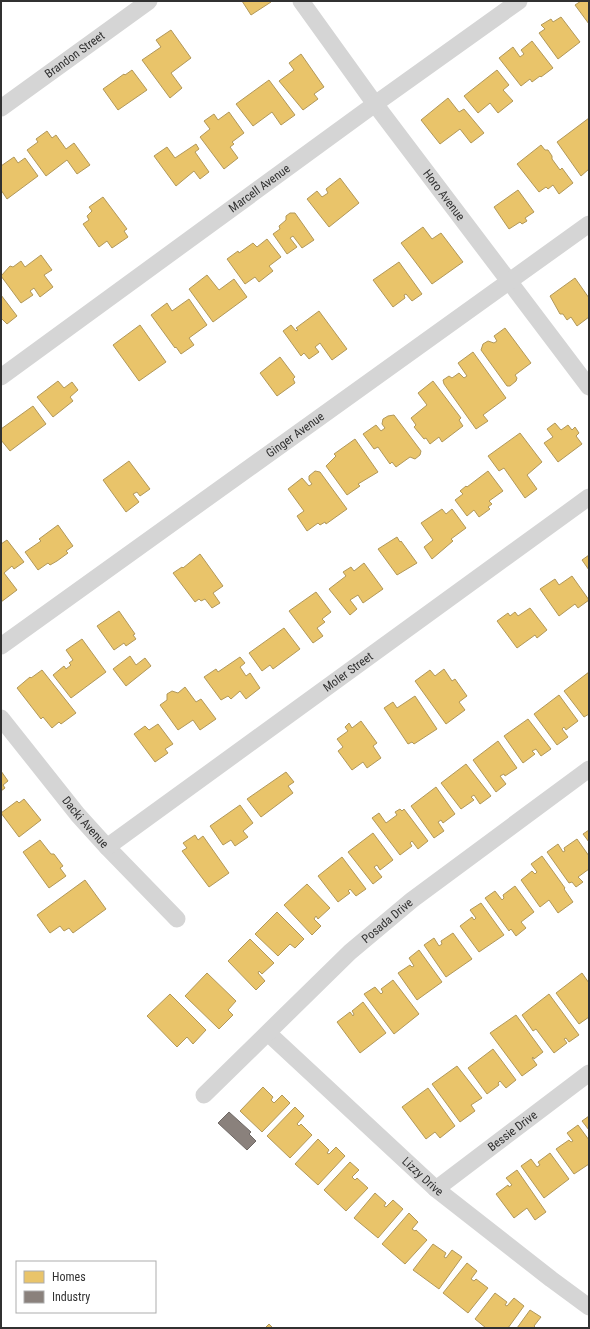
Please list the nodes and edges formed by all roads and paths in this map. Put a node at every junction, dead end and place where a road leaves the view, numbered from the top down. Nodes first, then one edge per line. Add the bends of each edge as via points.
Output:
1 (149, 1) edge
2 (301, 1) edge
3 (519, 1) edge
4 (375, 104) junction
5 (1, 108) edge
6 (589, 224) edge
7 (509, 281) junction
8 (1, 377) edge
9 (589, 387) edge
10 (589, 497) edge
11 (1, 646) edge
12 (1, 718) edge
13 (589, 769) edge
14 (107, 848) junction
15 (177, 919) dead end
16 (268, 1033) junction
17 (589, 1073) edge
18 (204, 1096) dead end
19 (436, 1189) junction
20 (589, 1307) edge

1 - 5 street, Brandon Street
2 - 4 street, Horo Avenue
3 - 4 street, Marcell Avenue
4 - 7 street, Horo Avenue
4 - 8 street, Marcell Avenue
6 - 7 street, Ginger Avenue
7 - 9 street, Horo Avenue
7 - 11 street, Ginger Avenue
10 - 14 street, Moler Street
12 - 14 street, Dacki Avenue
13 - 16 street, Posada Drive via 412,900 350,952
14 - 15 street, Dacki Avenue
16 - 18 street, Posada Drive
16 - 19 street, Lizzy Drive
17 - 19 street, Bessie Drive
19 - 20 street, Lizzy Drive

